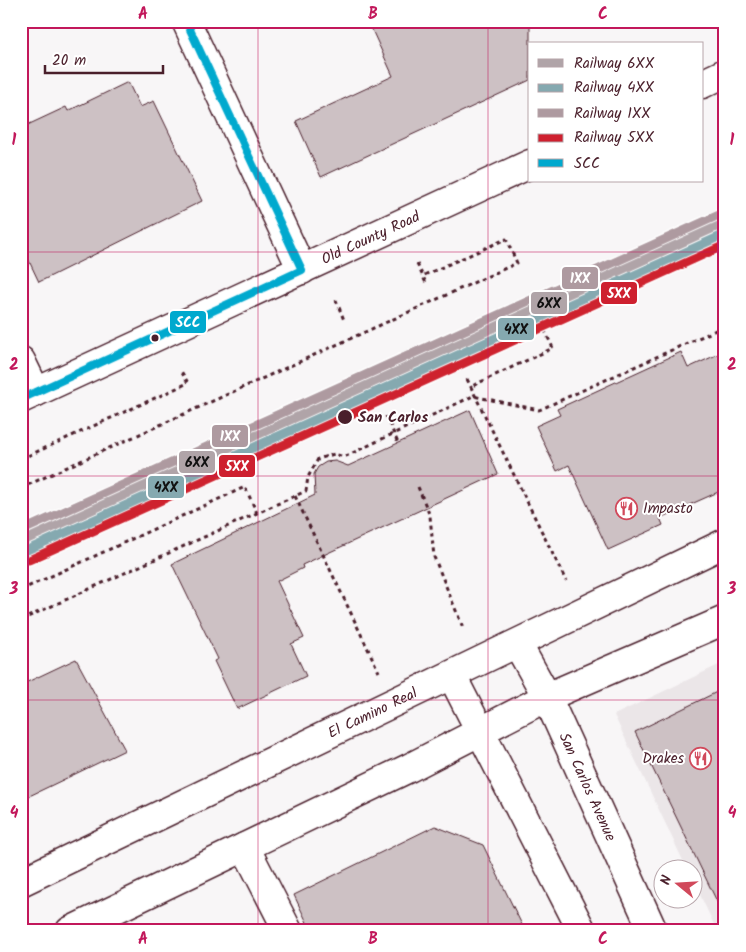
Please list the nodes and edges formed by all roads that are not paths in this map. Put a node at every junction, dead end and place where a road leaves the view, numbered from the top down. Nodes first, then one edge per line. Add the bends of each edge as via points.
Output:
1 (186, 21) edge
2 (725, 73) edge
3 (704, 83) edge
4 (528, 165) edge
5 (302, 270) junction
6 (21, 361) edge
7 (29, 396) edge
8 (725, 543) edge
9 (725, 620) edge
10 (518, 645) junction
11 (452, 676) junction
12 (547, 697) junction
13 (482, 732) junction
14 (245, 847) junction
15 (21, 882) edge
16 (70, 931) edge
17 (288, 931) edge
18 (582, 931) edge
19 (653, 931) edge

1 - 5 main road
2 - 3 main road
4 - 5 main road, Old County Road
5 - 7 main road, Old County Road
6 - 7 main road
8 - 10 main road, El Camino Real
9 - 12 main road
10 - 11 main road, El Camino Real
10 - 12 main road, San Carlos Avenue
11 - 13 main road
11 - 15 main road, El Camino Real
12 - 13 main road
12 - 19 main road, San Carlos Avenue
13 - 14 main road
13 - 18 main road
14 - 16 main road
14 - 17 main road

